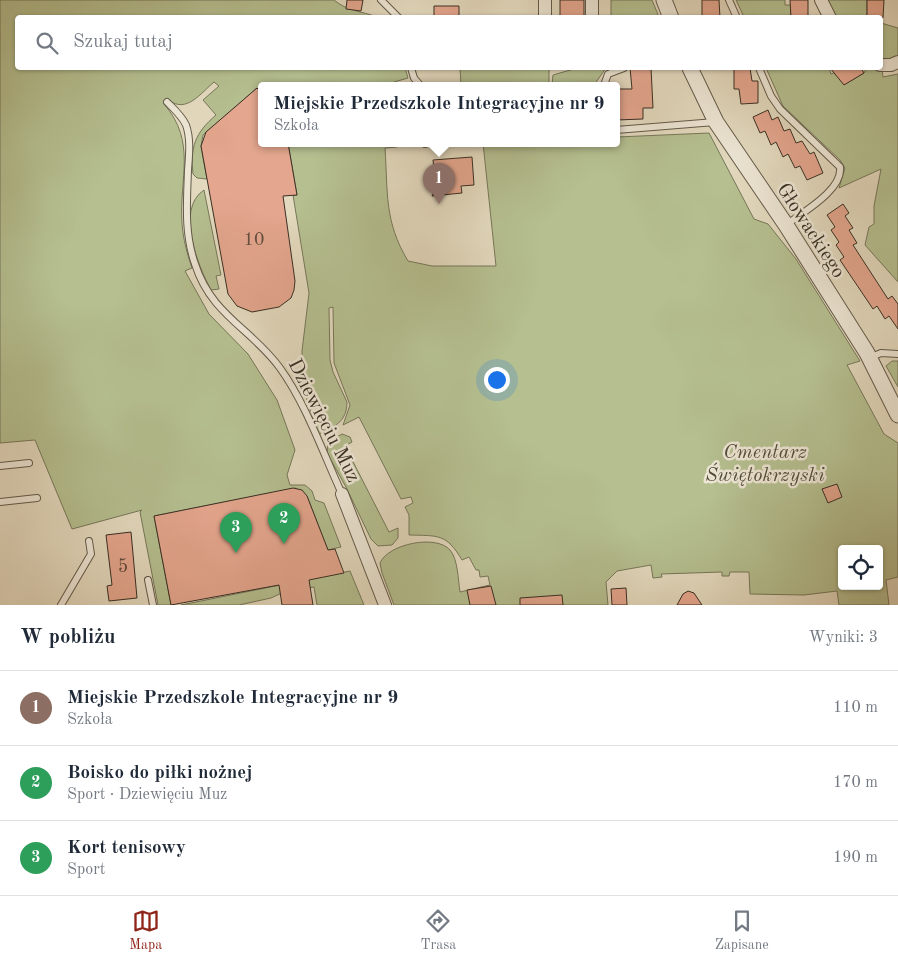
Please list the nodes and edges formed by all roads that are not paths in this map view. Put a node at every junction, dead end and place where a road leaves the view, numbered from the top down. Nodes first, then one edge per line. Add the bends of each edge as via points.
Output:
1 (381, 0) edge
2 (545, 0) edge
3 (592, 0) edge
4 (664, 0) edge
5 (729, 0) edge
6 (821, 0) edge
7 (396, 15) edge
8 (545, 15) edge
9 (592, 15) edge
10 (669, 15) edge
11 (735, 15) edge
12 (828, 15) edge
13 (898, 62) edge
14 (883, 65) edge
15 (412, 70) edge
16 (619, 70) edge
17 (691, 70) edge
18 (760, 70) edge
19 (417, 82) edge
20 (605, 82) edge
21 (167, 102) dead end
22 (716, 122) junction
23 (620, 130) edge
24 (786, 225) junction
25 (898, 354) edge
26 (870, 358) junction
27 (898, 415) edge
28 (29, 463) dead end
29 (0, 466) edge
30 (342, 494) joint
31 (37, 498) dead end
32 (0, 502) edge
33 (88, 541) dead end
34 (148, 580) dead end
35 (61, 605) edge
36 (153, 605) edge
37 (385, 605) edge

1 - 7 lane
2 - 8 street
3 - 9 street
4 - 10 street
5 - 11 lane
6 - 12 street
13 - 14 street
15 - 19 lane
16 - 20 lane via 608,74
17 - 22 street, Głowackiego
18 - 24 lane via 780,109 840,167 839,182
21 - 30 lane, Dziewięciu Muz via 187,127 188,236 201,280 226,315 265,349 281,370
22 - 23 lane
22 - 24 street, Głowackiego
24 - 26 street, Głowackiego
25 - 26 lane via 881,353
26 - 27 street, Głowackiego
28 - 29 lane
30 - 37 street, Dziewięciu Muz
31 - 32 lane
33 - 35 lane via 91,554
34 - 36 lane

